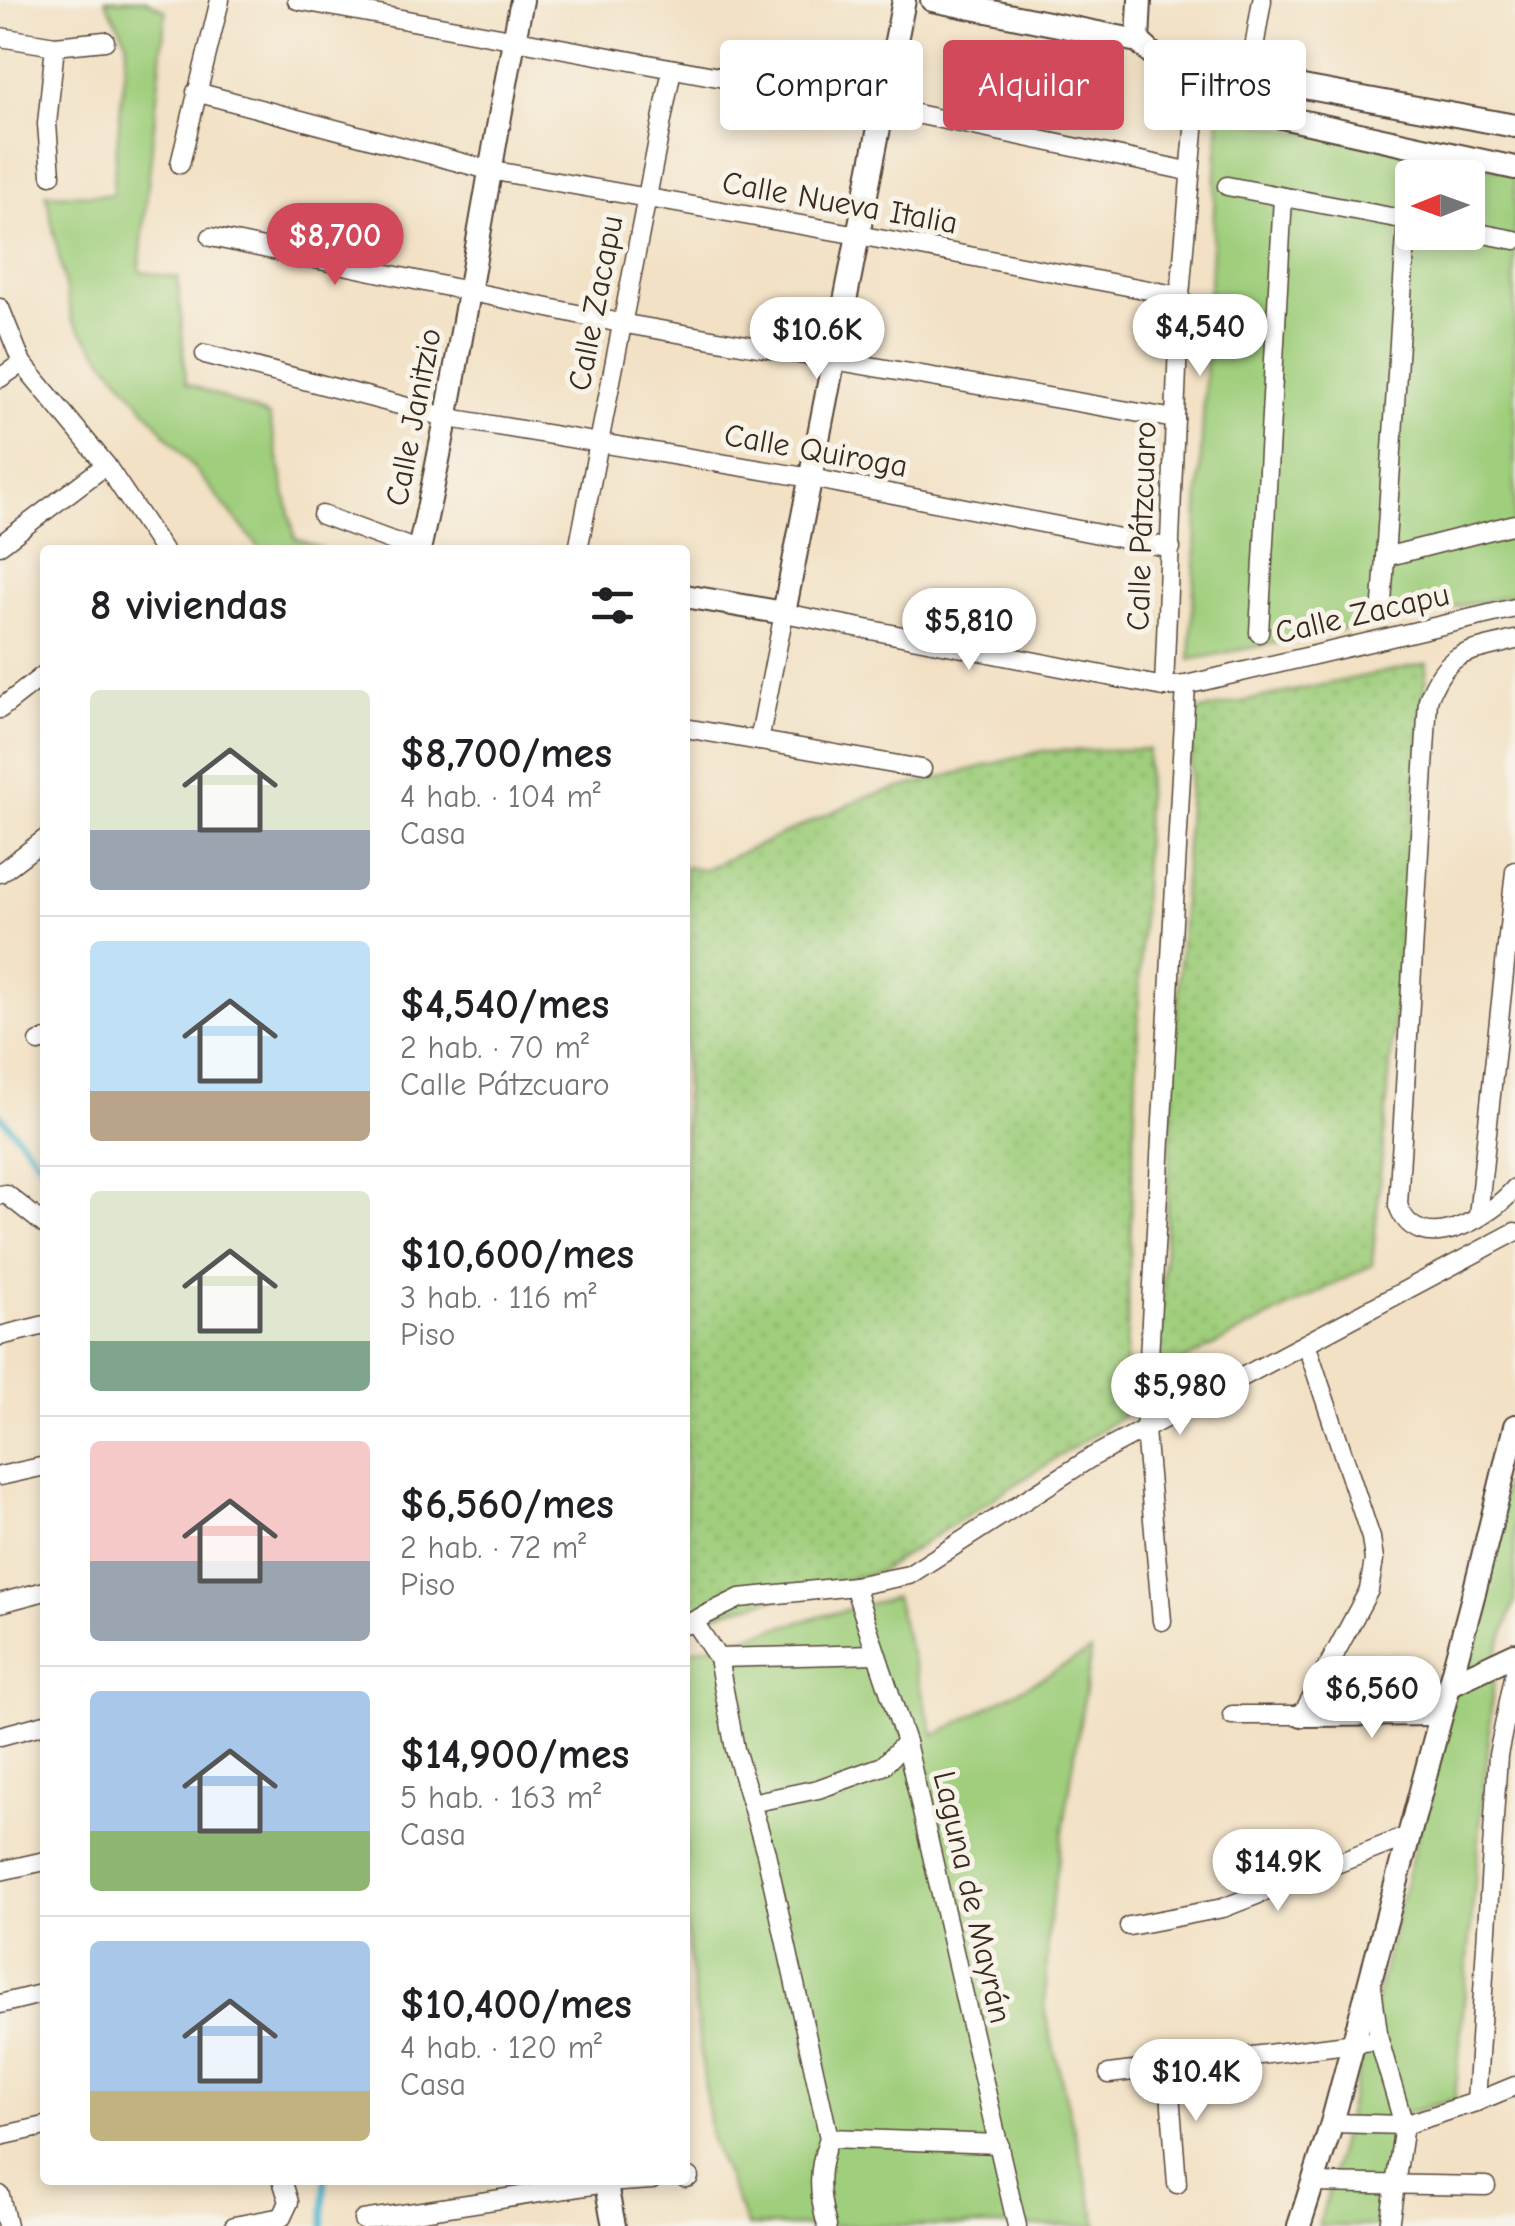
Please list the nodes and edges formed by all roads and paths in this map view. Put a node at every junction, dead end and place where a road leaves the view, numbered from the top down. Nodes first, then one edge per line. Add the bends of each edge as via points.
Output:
1 (220, 0) edge
2 (297, 0) edge
3 (522, 0) edge
4 (904, 0) edge
5 (932, 0) edge
6 (1140, 0) edge
7 (1262, 0) edge
8 (0, 37) edge
9 (514, 40) junction
10 (896, 40) edge
11 (1255, 40) edge
12 (1138, 41) junction
13 (105, 42) dead end
14 (1144, 45) edge
15 (55, 46) junction
16 (672, 69) junction
17 (720, 78) edge
18 (1306, 91) edge
19 (196, 92) junction
20 (923, 115) edge
21 (1306, 122) edge
22 (1515, 126) edge
23 (878, 130) edge
24 (1193, 130) edge
25 (180, 164) dead end
26 (1515, 168) edge
27 (489, 170) junction
28 (1188, 171) junction
29 (51, 176) dead end
30 (1226, 186) dead end
31 (1283, 197) junction
32 (647, 198) junction
33 (1395, 217) edge
34 (858, 234) junction
35 (1485, 234) edge
36 (211, 237) dead end
37 (1515, 240) edge
38 (1408, 250) edge
39 (469, 292) junction
40 (1180, 296) junction
41 (0, 308) edge
42 (620, 323) junction
43 (205, 354) dead end
44 (834, 361) junction
45 (22, 363) junction
46 (0, 378) edge
47 (449, 418) junction
48 (1175, 419) junction
49 (598, 443) junction
50 (106, 466) junction
51 (810, 478) junction
52 (322, 514) dead end
53 (1515, 524) edge
54 (160, 545) edge
55 (405, 545) edge
56 (419, 545) edge
57 (579, 545) edge
58 (0, 546) edge
59 (1171, 548) junction
60 (1385, 556) junction
61 (690, 597) edge
62 (1382, 604) dead end
63 (1515, 608) edge
64 (784, 614) junction
65 (1260, 632) dead end
66 (1515, 640) edge
67 (40, 678) edge
68 (1186, 685) junction
69 (1164, 687) junction
70 (0, 708) edge
71 (690, 729) edge
72 (759, 741) junction
73 (922, 770) dead end
74 (40, 843) edge
75 (1515, 872) edge
76 (0, 873) edge
77 (1515, 1188) edge
78 (3, 1194) edge
79 (1478, 1216) junction
80 (40, 1221) edge
81 (1460, 1226) junction
82 (1515, 1232) edge
83 (1468, 1258) junction
84 (40, 1326) edge
85 (0, 1336) edge
86 (1307, 1346) junction
87 (1515, 1426) edge
88 (1145, 1430) junction
89 (40, 1467) edge
90 (0, 1476) edge
91 (854, 1586) junction
92 (40, 1592) edge
93 (0, 1602) edge
94 (1162, 1621) dead end
95 (690, 1623) edge
96 (690, 1625) edge
97 (875, 1654) junction
98 (1515, 1654) edge
99 (718, 1658) junction
100 (1515, 1672) edge
101 (1449, 1685) junction
102 (1441, 1714) junction
103 (1232, 1715) dead end
104 (1302, 1715) junction
105 (40, 1725) edge
106 (0, 1736) edge
107 (906, 1742) junction
108 (751, 1803) junction
109 (1408, 1836) junction
110 (40, 1862) edge
111 (0, 1872) edge
112 (1129, 1926) dead end
113 (1370, 1978) junction
114 (40, 1994) edge
115 (0, 2004) edge
116 (1380, 2040) junction
117 (1352, 2045) junction
118 (1168, 2067) junction
119 (1109, 2074) dead end
120 (1515, 2086) edge
121 (1476, 2102) junction
122 (1332, 2123) junction
123 (1404, 2125) junction
124 (40, 2127) edge
125 (0, 2136) edge
126 (829, 2138) junction
127 (1000, 2144) junction
128 (1312, 2183) junction
129 (1177, 2184) dead end
130 (284, 2185) edge
131 (586, 2185) edge
132 (606, 2185) edge
133 (1395, 2185) junction
134 (1486, 2186) dead end
135 (0, 2194) edge
136 (363, 2220) dead end
137 (7, 2226) edge
138 (234, 2226) edge
139 (614, 2226) edge
140 (827, 2226) edge
141 (1016, 2226) edge
142 (1299, 2226) edge
143 (1389, 2226) edge

1 - 19 street
2 - 9 street
3 - 9 street, Calle Janitzio
4 - 10 street
5 - 12 street
6 - 12 street
7 - 11 street
8 - 15 street
9 - 16 street
9 - 27 street, Calle Janitzio
12 - 14 street
13 - 15 street
15 - 29 street
16 - 17 street
16 - 32 street, Calle Zacapu
18 - 22 street
19 - 25 street
19 - 27 street, Calle Nueva Italia
20 - 28 street
21 - 26 street
23 - 34 street
24 - 28 street, Calle Pátzcuaro
27 - 32 street, Calle Nueva Italia
27 - 39 street, Calle Janitzio
28 - 40 street, Calle Pátzcuaro
30 - 31 street
31 - 33 street
31 - 65 street
32 - 34 street, Calle Nueva Italia
32 - 42 street, Calle Zacapu
34 - 40 street, Calle Nueva Italia
34 - 44 street
35 - 37 street
36 - 39 street
38 - 60 street
39 - 42 street
39 - 47 street, Calle Janitzio
40 - 48 street, Calle Pátzcuaro
41 - 45 street
42 - 44 street
42 - 49 street, Calle Zacapu
43 - 47 street, Calle Quiroga
44 - 48 street
44 - 51 street
45 - 46 street
45 - 50 street
47 - 49 street, Calle Quiroga
47 - 56 street, Calle Janitzio
48 - 59 street, Calle Pátzcuaro
49 - 51 street, Calle Quiroga
49 - 57 street, Calle Zacapu
50 - 54 street
50 - 58 street
51 - 59 street, Calle Quiroga
51 - 64 street
52 - 55 street
53 - 60 street
59 - 69 street, Calle Pátzcuaro
60 - 62 street
61 - 64 street
63 - 68 street, Calle Zacapu
64 - 69 street, Calle Zacapu
64 - 72 street
66 - 81 street via 1458,656 1439,672 1428,700 1398,1205 1404,1222 1418,1232
67 - 70 street
68 - 69 street, Calle Zacapu
68 - 88 street
71 - 72 street
72 - 73 street
74 - 76 street
75 - 79 street
77 - 79 street
78 - 80 street
79 - 81 street
81 - 83 street
82 - 83 street
83 - 86 street
84 - 85 street
86 - 88 street
86 - 104 street via 1374,1560 1369,1590
87 - 101 street
88 - 91 street via 909,1576
88 - 94 street
89 - 90 street
91 - 95 street via 740,1598
91 - 97 street, Laguna de Mayrán
92 - 93 street
96 - 99 street
97 - 99 street
97 - 107 street, Laguna de Mayrán
98 - 101 street
99 - 108 street
100 - 121 street via 1498,1755
101 - 102 street
102 - 104 street
102 - 109 street
103 - 104 street
105 - 106 street
107 - 108 street via 882,1766
107 - 127 street, Laguna de Mayrán
108 - 126 street
109 - 112 street via 1223,1908
109 - 113 street
110 - 111 street
113 - 116 street
113 - 117 street
114 - 115 street
116 - 117 street
116 - 123 street
117 - 118 street
117 - 122 street
118 - 119 street
118 - 129 street
120 - 121 street
121 - 123 street
122 - 123 street
122 - 128 street
123 - 133 street
124 - 125 street
126 - 127 street
126 - 140 street via 818,2194
127 - 141 street, Laguna de Mayrán
128 - 133 street
128 - 142 street
130 - 138 street via 289,2202 282,2217
131 - 136 street
132 - 139 street
133 - 134 street
133 - 143 street
135 - 137 street

